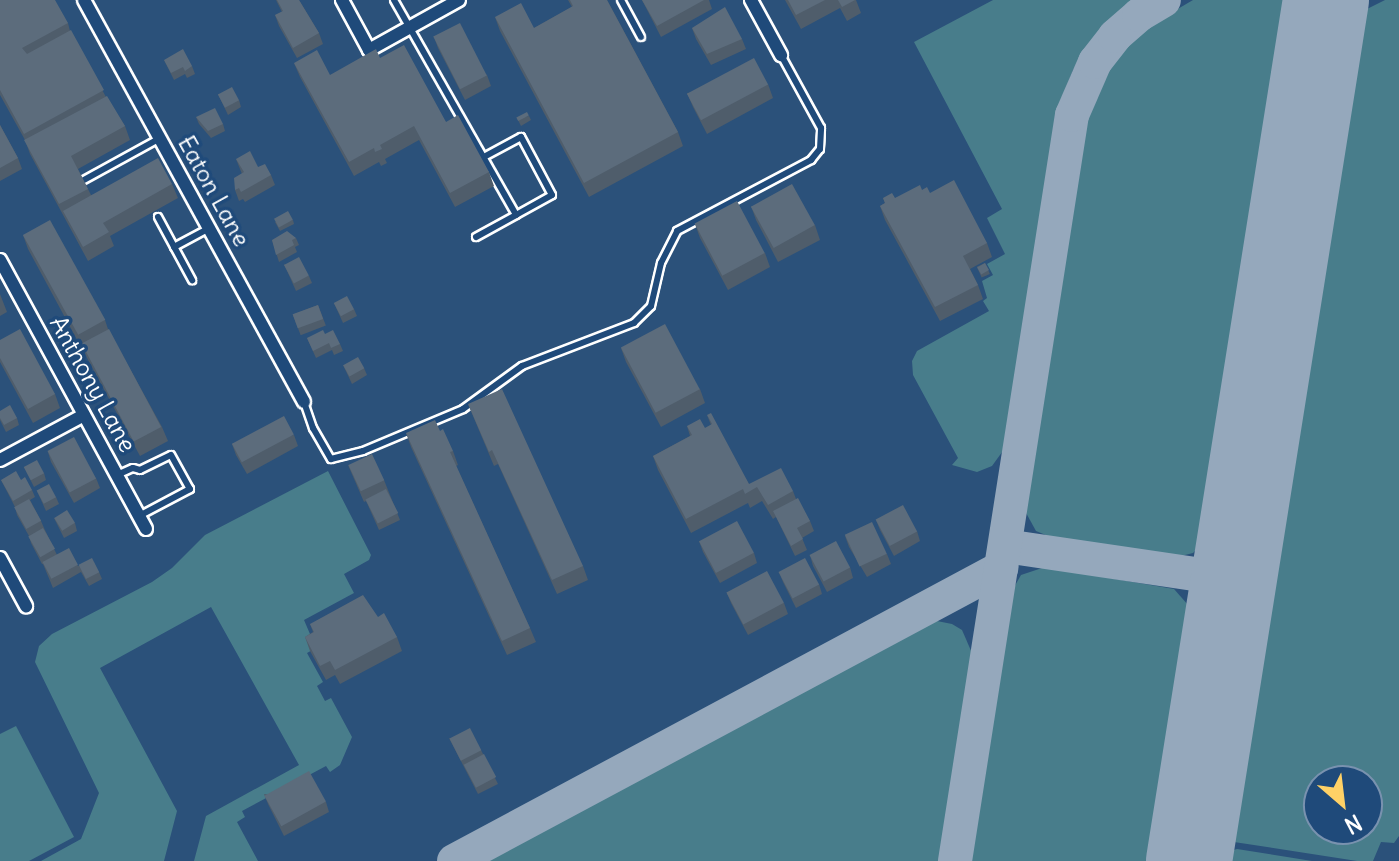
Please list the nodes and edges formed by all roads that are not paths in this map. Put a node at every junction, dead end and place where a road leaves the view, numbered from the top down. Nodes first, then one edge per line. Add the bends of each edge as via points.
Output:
1 (84, 0) edge
2 (342, 0) edge
3 (394, 0) edge
4 (459, 0) edge
5 (751, 0) edge
6 (623, 1) edge
7 (409, 27) junction
8 (641, 37) dead end
9 (781, 55) joint
10 (160, 138) junction
11 (484, 157) junction
12 (84, 180) edge
13 (516, 215) junction
14 (158, 217) dead end
15 (209, 228) junction
16 (476, 237) dead end
17 (174, 247) junction
18 (0, 260) edge
19 (192, 280) dead end
20 (304, 402) joint
21 (84, 415) junction
22 (0, 460) edge
23 (117, 475) junction
24 (139, 516) junction
25 (146, 529) dead end
26 (0, 558) edge
27 (26, 606) dead end

1 - 10 street, Eaton Lane
2 - 7 street via 369,50
3 - 7 lane
4 - 7 street
5 - 9 street
6 - 8 lane
7 - 11 lane
9 - 20 lane via 821,128 820,149 811,160 677,231 661,263 651,306 634,323 522,366 463,409 331,459
10 - 12 lane
10 - 15 street, Eaton Lane
11 - 13 lane
11 - 13 lane via 521,137 552,195
13 - 16 lane
14 - 17 lane
15 - 17 lane
15 - 20 street, Eaton Lane
17 - 19 lane
18 - 21 street, Anthony Lane
21 - 22 street
21 - 23 street, Anthony Lane
23 - 24 street, Anthony Lane
23 - 24 lane via 171,455 190,489
24 - 25 street, Anthony Lane
26 - 27 street

